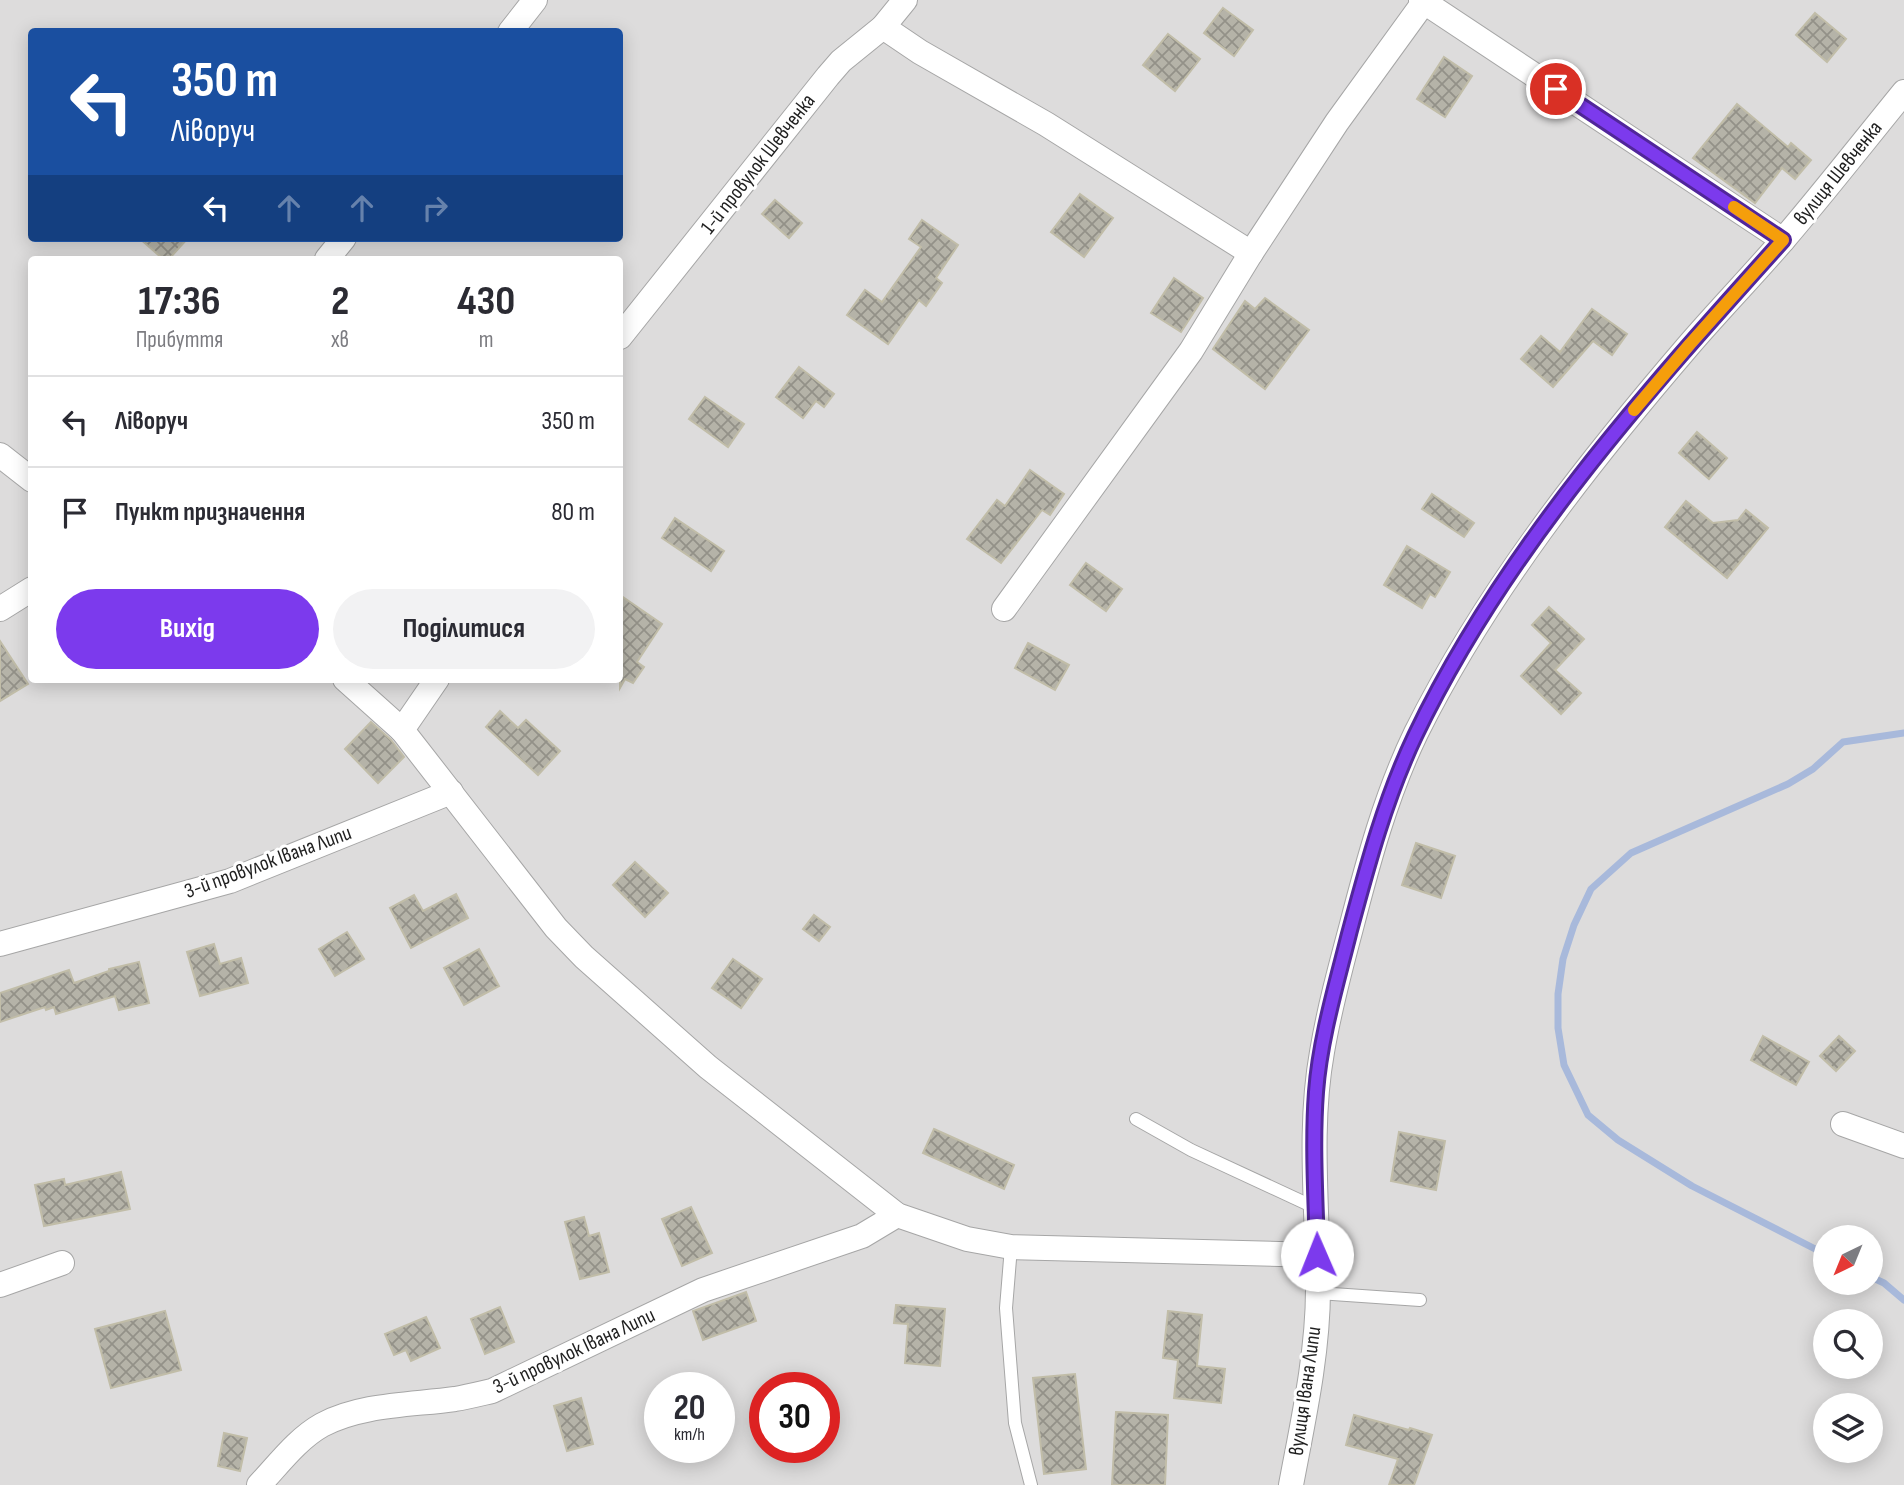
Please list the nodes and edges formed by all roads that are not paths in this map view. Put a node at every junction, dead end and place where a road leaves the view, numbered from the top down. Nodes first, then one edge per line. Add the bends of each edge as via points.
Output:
1 (535, 0) edge
2 (905, 0) edge
3 (1423, 1) edge
4 (883, 27) junction
5 (513, 28) edge
6 (1904, 92) edge
7 (1783, 240) junction
8 (341, 242) edge
9 (1251, 253) junction
10 (329, 256) edge
11 (623, 333) edge
12 (0, 455) edge
13 (28, 477) edge
14 (28, 592) edge
15 (0, 609) edge
16 (1004, 609) dead end
17 (349, 683) edge
18 (433, 683) edge
19 (402, 730) junction
20 (451, 792) junction
21 (0, 944) edge
22 (1136, 1119) dead end
23 (1843, 1124) dead end
24 (1904, 1146) edge
25 (1316, 1208) junction
26 (897, 1215) junction
27 (1011, 1247) junction
28 (1317, 1255) junction
29 (62, 1263) dead end
30 (0, 1285) edge
31 (1318, 1293) junction
32 (1420, 1300) dead end
33 (259, 1485) edge
34 (1031, 1485) edge
35 (1291, 1485) edge

1 - 5 street
2 - 4 street, 1-й провулок Шевченка
3 - 7 street
3 - 9 street via 1336,122
4 - 9 street
4 - 11 street, 1-й провулок Шевченка via 828,76
6 - 7 street, вулиця Шевченка
7 - 25 street, вулиця Шевченка via 1570,490 1473,632 1415,736 1382,816 1331,1006 1316,1091
8 - 10 street
9 - 16 street via 1191,351
12 - 13 street
14 - 15 street
17 - 19 street
18 - 19 street
19 - 20 street
20 - 21 street, 3-й провулок Івана Липи via 230,881
20 - 26 street via 556,928 584,957 708,1067
22 - 25 lane
23 - 24 street
25 - 28 street, вулиця Шевченка
26 - 27 street
26 - 33 street, 3-й провулок Івана Липи via 862,1236 704,1290 492,1391 376,1409 322,1425 304,1437
27 - 28 street
27 - 34 lane via 1006,1308 1015,1423
28 - 31 street, вулиця Івана Липи
29 - 30 street
31 - 32 lane
31 - 35 street, вулиця Івана Липи

